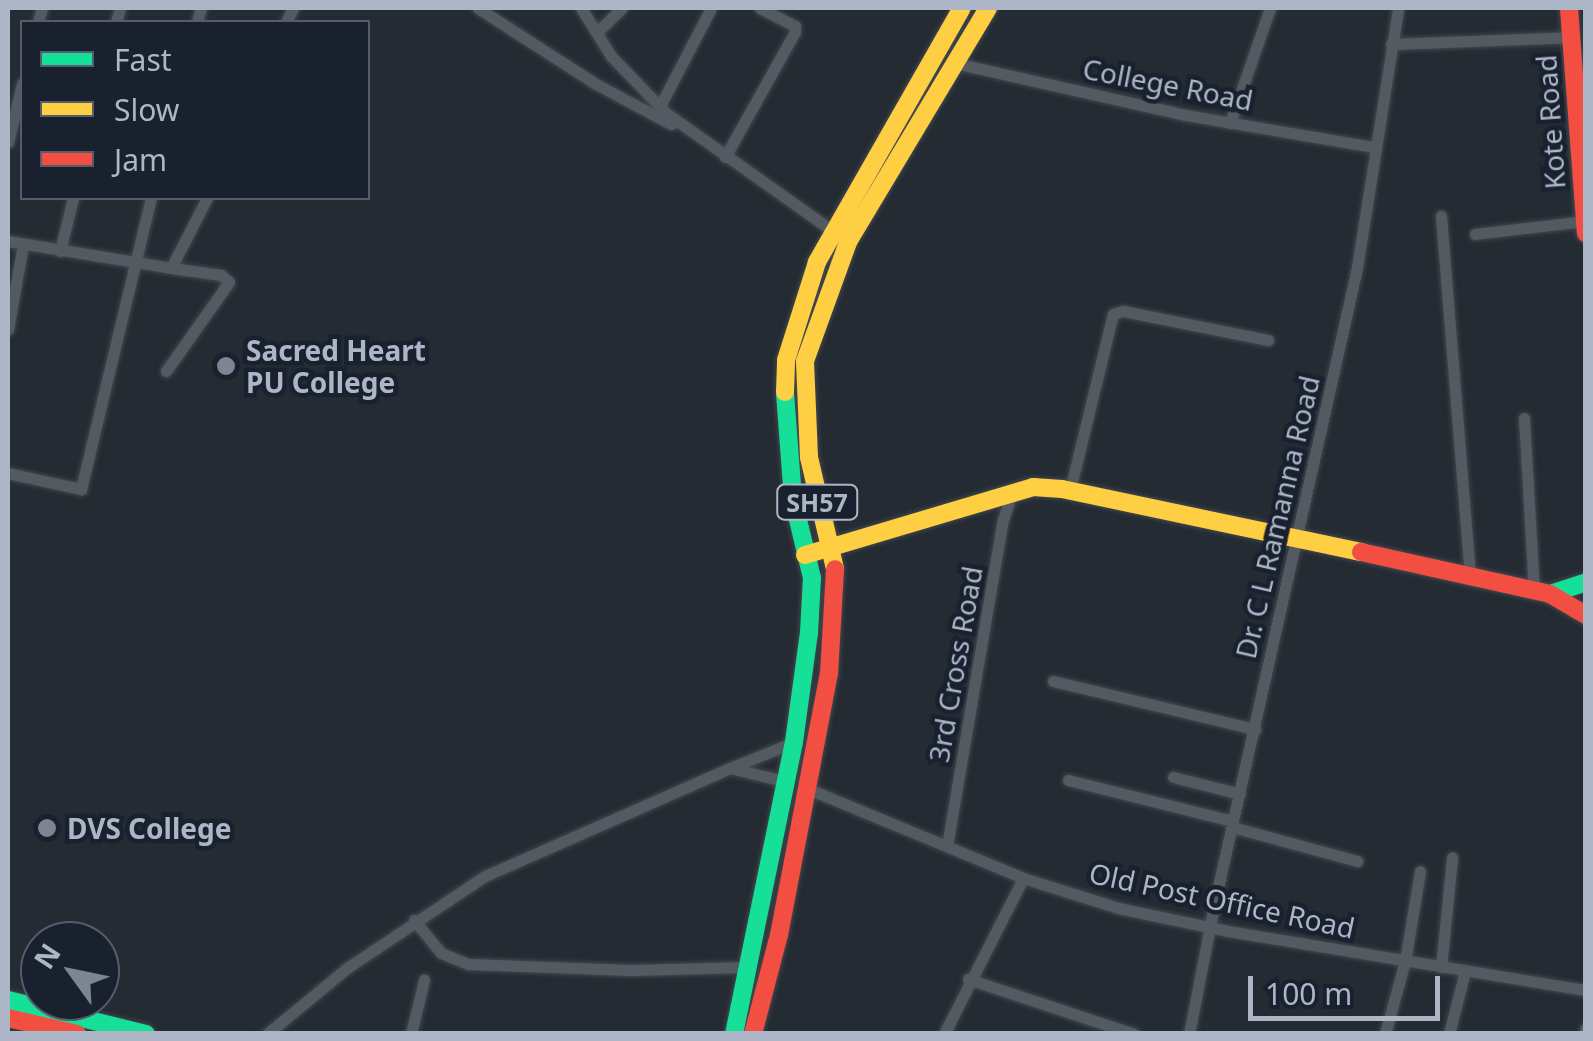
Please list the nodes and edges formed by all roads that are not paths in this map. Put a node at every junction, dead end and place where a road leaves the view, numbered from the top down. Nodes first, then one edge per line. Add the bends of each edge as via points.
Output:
1 (478, 8) edge
2 (581, 8) edge
3 (622, 8) edge
4 (711, 8) edge
5 (760, 8) edge
6 (962, 8) edge
7 (988, 8) edge
8 (1270, 8) edge
9 (1398, 8) edge
10 (1568, 8) edge
11 (596, 32) junction
12 (1571, 37) junction
13 (1391, 44) junction
14 (955, 63) junction
15 (20, 92) edge
16 (660, 106) junction
17 (1230, 123) junction
18 (703, 140) junction
19 (8, 142) edge
20 (1373, 147) junction
21 (725, 157) junction
22 (1583, 167) edge
23 (73, 200) edge
24 (150, 200) edge
25 (206, 200) edge
26 (1442, 216) dead end
27 (1584, 221) edge
28 (1585, 230) edge
29 (1475, 234) dead end
30 (840, 238) junction
31 (8, 241) edge
32 (23, 245) junction
33 (60, 251) junction
34 (134, 263) junction
35 (171, 268) junction
36 (8, 329) edge
37 (1268, 340) dead end
38 (166, 370) dead end
39 (1524, 418) dead end
40 (8, 473) edge
41 (1070, 490) junction
42 (1012, 492) junction
43 (1297, 538) junction
44 (830, 551) junction
45 (805, 555) junction
46 (1470, 574) junction
47 (1586, 582) edge
48 (1542, 592) junction
49 (1586, 615) edge
50 (1053, 682) dead end
51 (1255, 729) junction
52 (794, 742) junction
53 (730, 768) junction
54 (1173, 777) dead end
55 (1068, 780) dead end
56 (784, 781) junction
57 (806, 788) junction
58 (1240, 794) junction
59 (1233, 824) junction
60 (948, 846) junction
61 (1452, 858) dead end
62 (1357, 861) dead end
63 (1420, 871) dead end
64 (1023, 878) junction
65 (414, 920) junction
66 (1209, 928) junction
67 (1405, 961) junction
68 (748, 966) junction
69 (1441, 967) junction
70 (1466, 971) junction
71 (424, 980) dead end
72 (968, 980) junction
73 (1586, 990) edge
74 (8, 1000) edge
75 (8, 1018) edge
76 (949, 1032) edge
77 (77, 1034) edge
78 (146, 1034) edge
79 (268, 1034) edge
80 (411, 1034) edge
81 (734, 1034) edge
82 (753, 1034) edge
83 (1134, 1034) edge
84 (1189, 1034) edge
85 (1385, 1034) edge
86 (1450, 1034) edge

1 - 18 street via 596,84
2 - 11 street
3 - 11 street
4 - 16 street
5 - 21 street via 795,32
6 - 30 main road, SH57
7 - 14 main road, SH57
8 - 17 street
9 - 13 street, Dr. C L Ramanna Road
10 - 12 main road, Kote Road
11 - 16 street
12 - 13 street
12 - 22 main road, Kote Road
13 - 20 street, Dr. C L Ramanna Road
14 - 17 street, College Road
14 - 30 main road, SH57
15 - 19 street
16 - 18 street
17 - 20 street, College Road
18 - 21 street
20 - 43 street, Dr. C L Ramanna Road via 1358,268
21 - 30 street
22 - 27 main road, Kote Road
23 - 33 street
24 - 34 street
25 - 35 street
26 - 46 street
27 - 28 main road, Kote Road
27 - 29 street
30 - 44 main road, SH57 via 805,361 808,456
30 - 45 main road, SH57 via 816,262 786,360 784,424
31 - 32 street
32 - 33 street
32 - 36 street
33 - 34 street
34 - 35 street
34 - 40 street via 81,489
35 - 38 street via 228,282
37 - 41 street via 1113,314
39 - 48 street
41 - 42 main road
41 - 43 main road
42 - 44 main road
42 - 60 street, 3rd Cross Road
43 - 46 main road
43 - 51 street, Dr. C L Ramanna Road
44 - 45 main road
44 - 57 main road, SH57 via 832,644
45 - 52 main road, SH57 via 812,578 809,633
46 - 48 main road
47 - 48 main road
48 - 49 main road
50 - 51 street
51 - 58 street, Dr. C L Ramanna Road
52 - 53 street
52 - 56 main road, SH57
53 - 56 street
53 - 65 street via 485,876
54 - 58 street
55 - 59 street
56 - 68 main road, SH57
57 - 60 street, Old Post Office Road
57 - 82 main road, SH57 via 770,980
58 - 59 street, Dr. C L Ramanna Road
59 - 62 street
59 - 66 street, Dr. C L Ramanna Road
60 - 64 street, Old Post Office Road
61 - 69 street
63 - 67 street
64 - 66 street, Old Post Office Road
64 - 72 street
65 - 68 street via 442,953 468,964
65 - 79 street
66 - 67 street, Old Post Office Road
66 - 84 street, Dr. C L Ramanna Road
67 - 69 street, Old Post Office Road
67 - 85 street
68 - 81 main road, SH57
69 - 70 street, Old Post Office Road
70 - 73 street, Old Post Office Road
70 - 86 street
71 - 80 street
72 - 76 street
72 - 83 street
74 - 78 main road
75 - 77 main road

